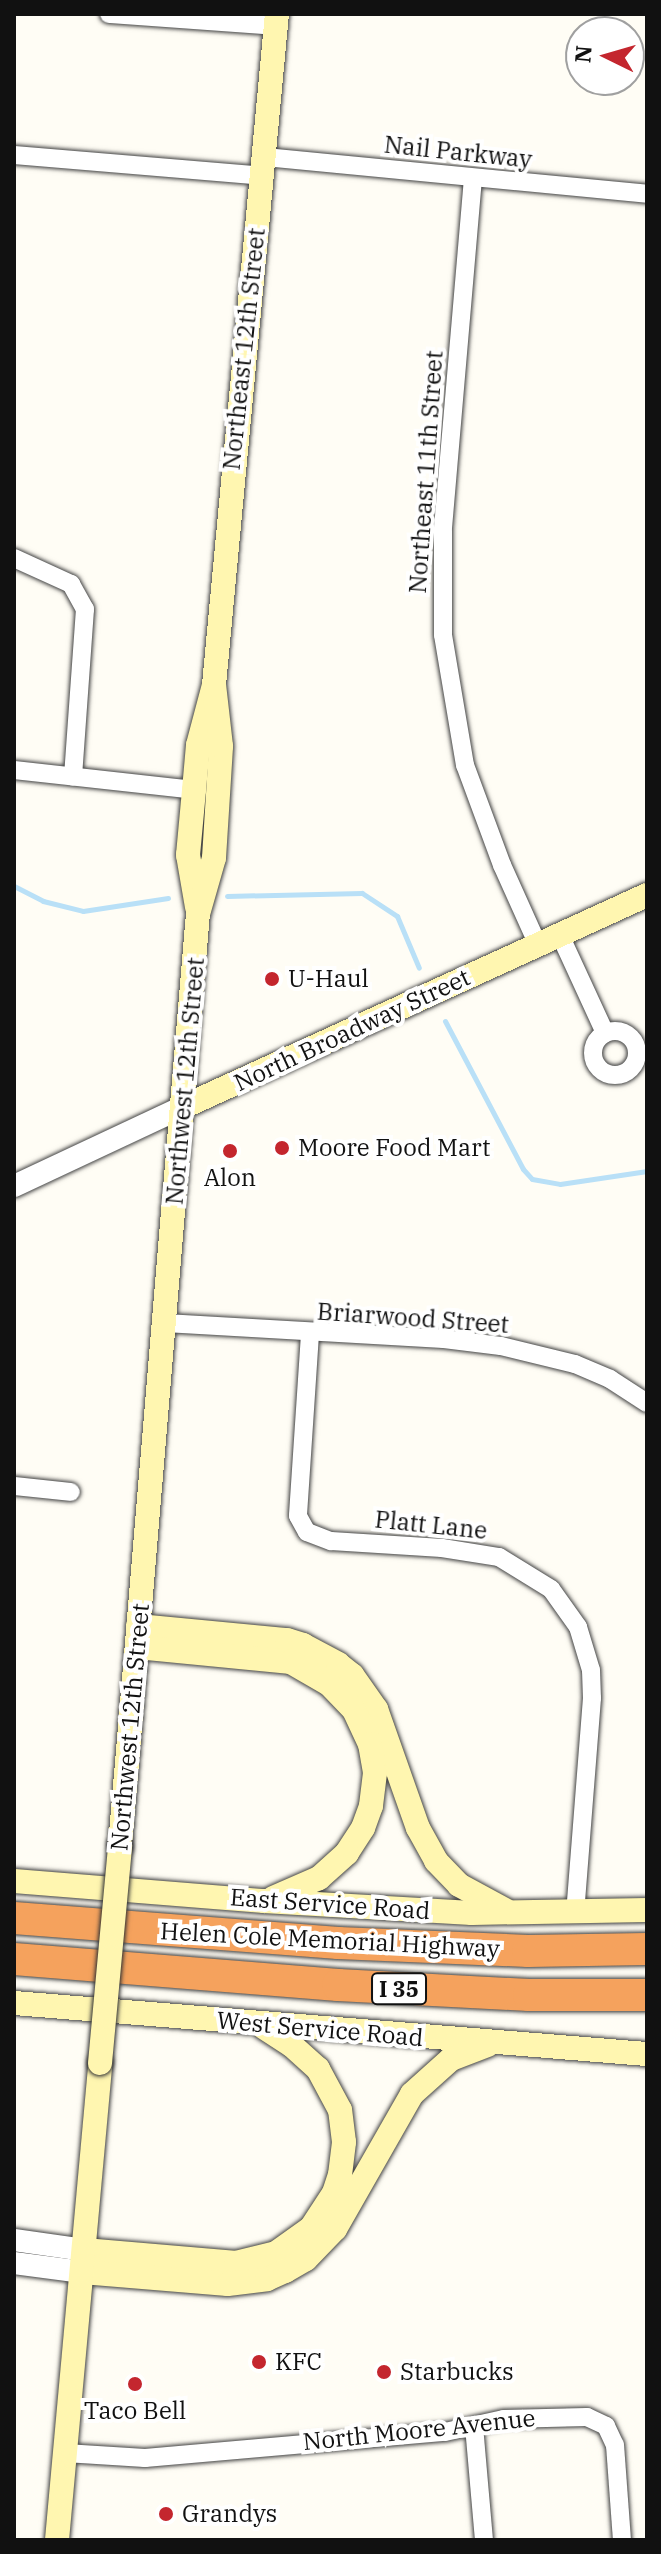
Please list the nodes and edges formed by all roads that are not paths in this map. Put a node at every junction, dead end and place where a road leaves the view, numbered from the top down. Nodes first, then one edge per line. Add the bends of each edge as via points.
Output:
1 (109, 14) edge
2 (277, 20) edge
3 (14, 155) edge
4 (264, 166) junction
5 (473, 178) junction
6 (647, 194) edge
7 (14, 558) edge
8 (214, 685) junction
9 (14, 770) edge
10 (73, 777) junction
11 (218, 785) junction
12 (194, 790) junction
13 (647, 895) edge
14 (198, 914) junction
15 (549, 940) junction
16 (605, 1033) dead end
17 (183, 1107) junction
18 (14, 1186) edge
19 (165, 1323) junction
20 (310, 1334) junction
21 (647, 1403) edge
22 (14, 1486) edge
23 (71, 1492) dead end
24 (137, 1637) junction
25 (14, 1881) edge
26 (264, 1901) junction
27 (647, 1910) edge
28 (575, 1913) junction
29 (514, 1914) junction
30 (14, 1918) edge
31 (647, 1949) edge
32 (14, 1959) edge
33 (647, 1995) edge
34 (14, 2003) edge
35 (257, 2024) junction
36 (493, 2043) junction
37 (647, 2054) edge
38 (14, 2240) edge
39 (83, 2261) junction
40 (14, 2263) edge
41 (474, 2426) junction
42 (65, 2453) junction
43 (57, 2540) edge
44 (484, 2540) edge
45 (622, 2540) edge

1 - 2 street
2 - 4 main road, Northeast 12th Street
3 - 4 street, Nail Parkway
4 - 5 street, Nail Parkway
4 - 8 main road, Northeast 12th Street
5 - 6 street, Nail Parkway
5 - 15 street, Northeast 11th Street via 443,531 443,635 465,765 502,865
7 - 10 street via 71,584 85,609
8 - 11 main road, Northeast 12th Street via 221,746
8 - 12 main road, Northeast 12th Street via 198,745
9 - 10 street
10 - 12 street
11 - 12 main road
11 - 14 main road, Northeast 12th Street via 214,858
12 - 14 main road, Northeast 12th Street via 188,855
13 - 15 main road, North Broadway Street
14 - 17 main road, Northwest 12th Street
15 - 16 street, Northeast 11th Street
15 - 17 main road, North Broadway Street
17 - 18 street, North Broadway Street
17 - 19 main road, Northwest 12th Street
19 - 20 street, Briarwood Street
19 - 24 main road, Northwest 12th Street
20 - 21 street, Briarwood Street via 444,1339 540,1354 610,1379
20 - 28 street, Platt Lane via 298,1516 307,1532 331,1541 499,1557 551,1589 578,1627 591,1670 592,1698
22 - 23 street
24 - 26 main road via 291,1662 341,1694 363,1726 373,1758 374,1789 355,1843 319,1878
24 - 29 main road via 287,1640 338,1664 376,1709 418,1828 436,1861 476,1897
24 - 39 main road, Northwest 12th Street, bridge
25 - 26 main road, East Service Road
26 - 29 main road, East Service Road
27 - 28 main road, East Service Road
28 - 29 main road, East Service Road
30 - 31 highway, Helen Cole Memorial Highway / I 35 via 338,1943 528,1951
32 - 33 highway, Helen Cole Memorial Highway / I 35 via 338,1985
34 - 35 main road, West Service Road
35 - 36 main road, West Service Road
35 - 39 main road via 307,2056 340,2110 340,2175 311,2228 276,2253 236,2263
36 - 37 main road
36 - 39 main road via 451,2059 412,2094 335,2229 306,2259 285,2271 228,2284
38 - 39 street
39 - 40 street
39 - 42 main road, Northwest 12th Street
41 - 42 street, North Moore Avenue via 145,2458
41 - 44 street
41 - 45 street, North Moore Avenue via 571,2415 599,2420 615,2445
42 - 43 main road, Northwest 12th Street

